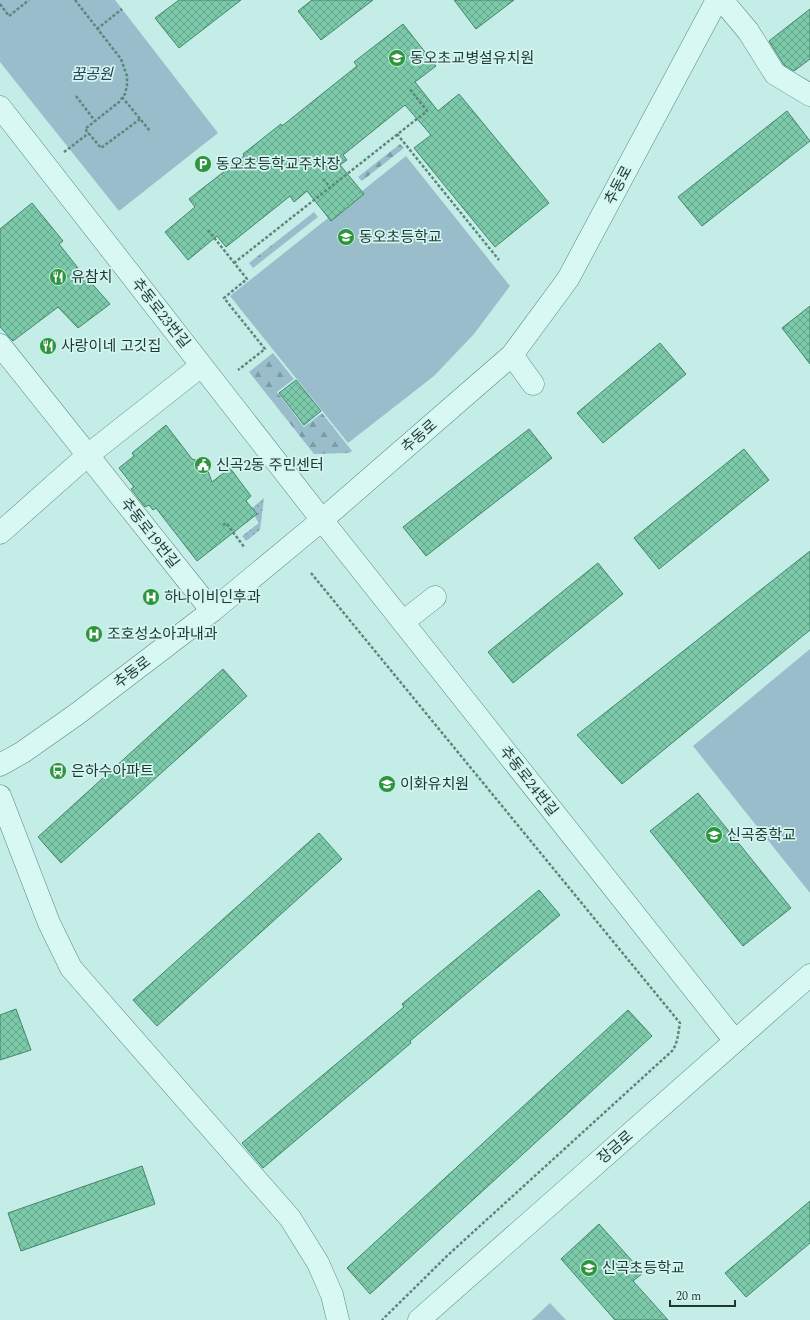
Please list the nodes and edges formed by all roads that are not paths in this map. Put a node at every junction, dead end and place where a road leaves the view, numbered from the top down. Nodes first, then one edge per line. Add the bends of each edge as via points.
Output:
1 (717, 0) edge
2 (722, 0) edge
3 (810, 95) edge
4 (0, 107) edge
5 (512, 355) junction
6 (4, 360) edge
7 (201, 366) junction
8 (533, 384) dead end
9 (88, 455) junction
10 (322, 520) junction
11 (0, 533) edge
12 (435, 597) dead end
13 (212, 611) junction
14 (403, 622) junction
15 (0, 765) edge
16 (0, 796) edge
17 (810, 975) edge
18 (735, 1041) junction
19 (338, 1320) edge
20 (419, 1320) edge

1 - 5 street, 추동로 via 568,279
2 - 3 street via 748,32 775,74
4 - 7 street, 추동로23번길
5 - 8 street
5 - 10 street, 추동로
6 - 9 street, 추동로19번길
7 - 9 street
7 - 10 street, 추동로23번길
9 - 11 street
9 - 13 street, 추동로19번길
10 - 13 street, 추동로
10 - 14 street, 추동로24번길
12 - 14 street
13 - 15 street, 추동로 via 76,714 23,752
14 - 18 street, 추동로24번길
16 - 19 street via 49,923 71,968 290,1218 318,1263 332,1295
17 - 18 street, 장금로
18 - 20 street, 장금로

